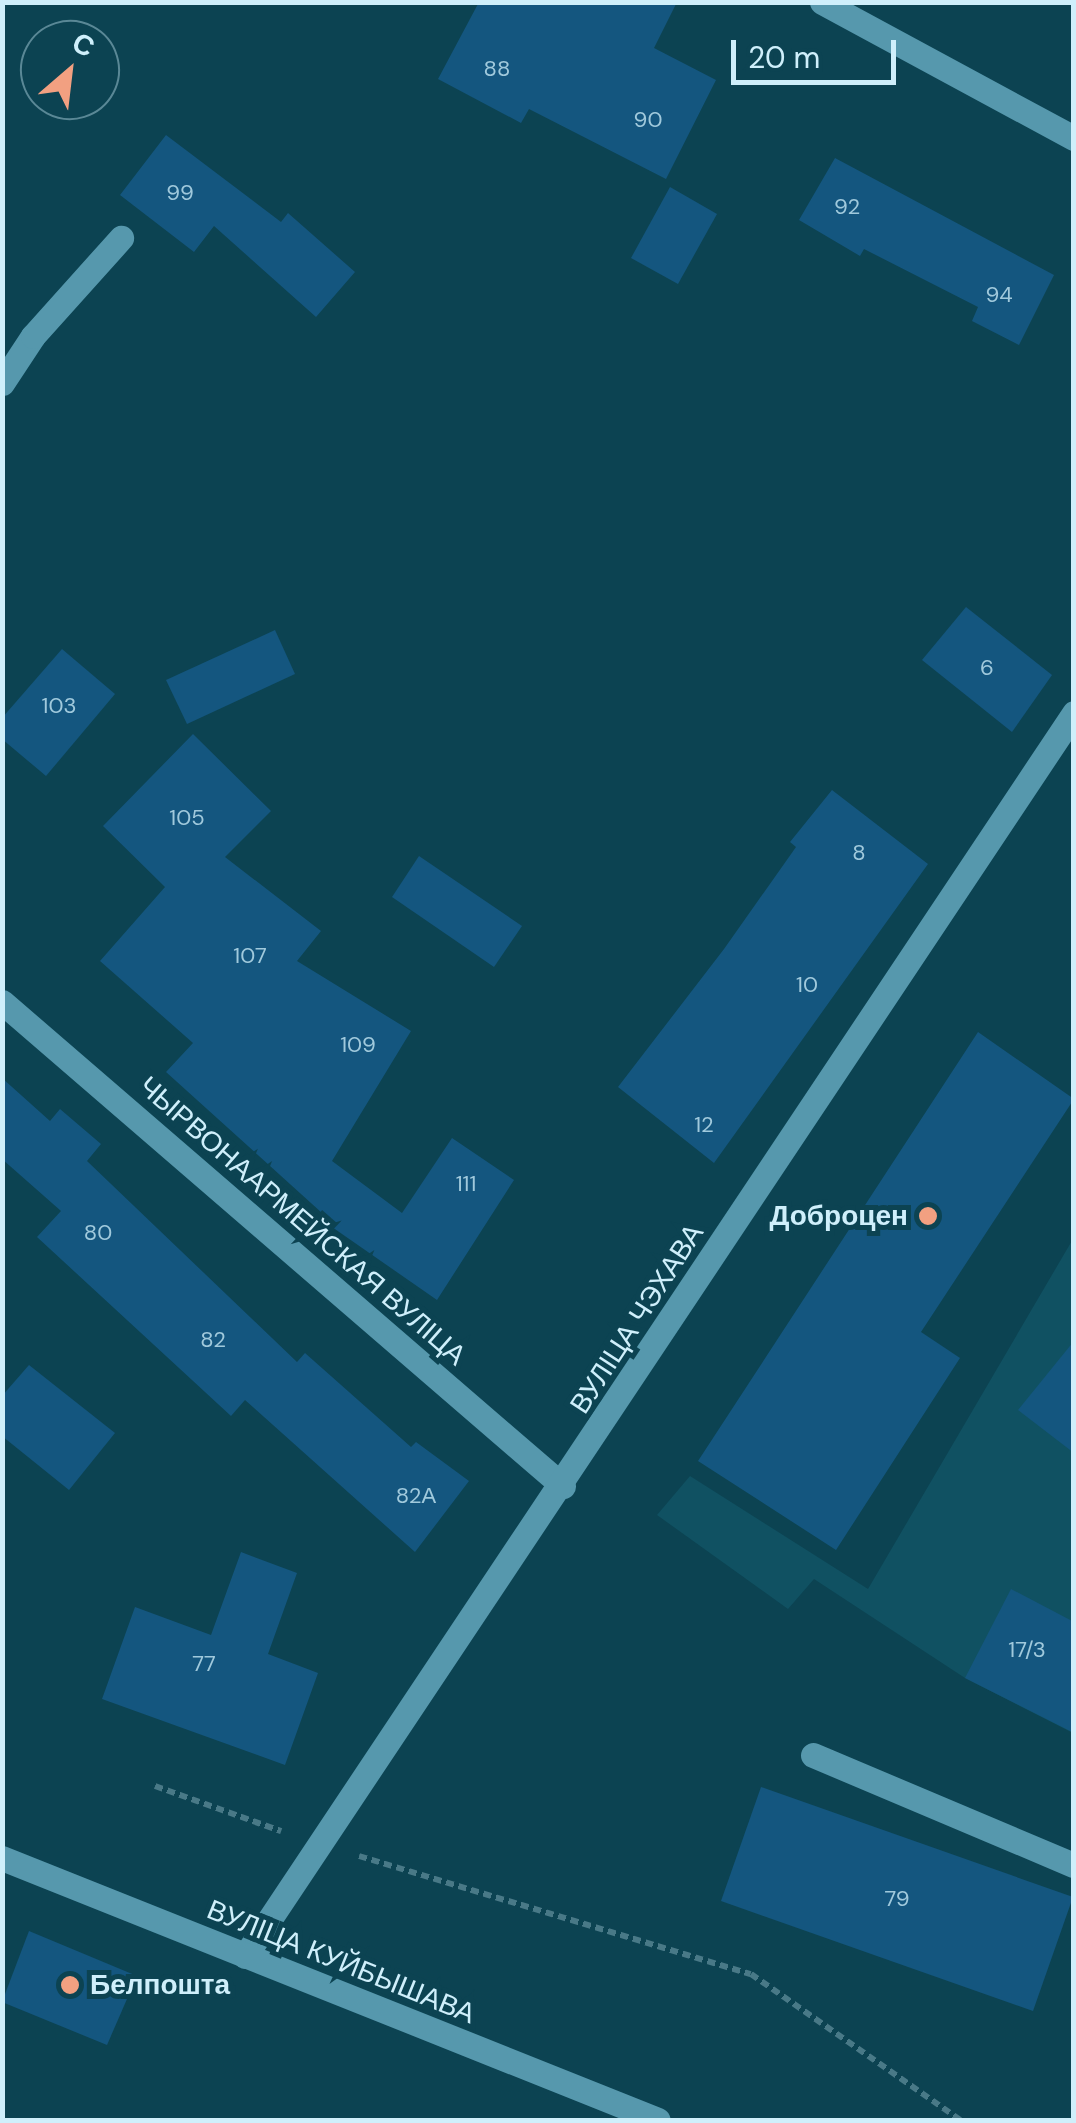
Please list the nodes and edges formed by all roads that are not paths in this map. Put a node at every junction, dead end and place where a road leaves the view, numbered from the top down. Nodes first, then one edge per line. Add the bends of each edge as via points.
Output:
1 (822, 2) edge
2 (1074, 138) edge
3 (122, 238) dead end
4 (2, 383) edge
5 (1074, 713) edge
6 (2, 1002) edge
7 (562, 1486) junction
8 (813, 1755) dead end
9 (2, 1858) edge
10 (1074, 1865) edge
11 (245, 1956) junction
12 (658, 2120) edge

1 - 2 street
3 - 4 street via 33,336
5 - 7 street, ВУЛІЦА ЧЭХАВА
6 - 7 street, ЧЫРВОНААРМЕЙСКАЯ ВУЛІЦА
7 - 11 street, ВУЛІЦА ЧЭХАВА
8 - 10 street
9 - 11 street, ВУЛІЦА КУЙБЫШАВА
11 - 12 street, ВУЛІЦА КУЙБЫШАВА

